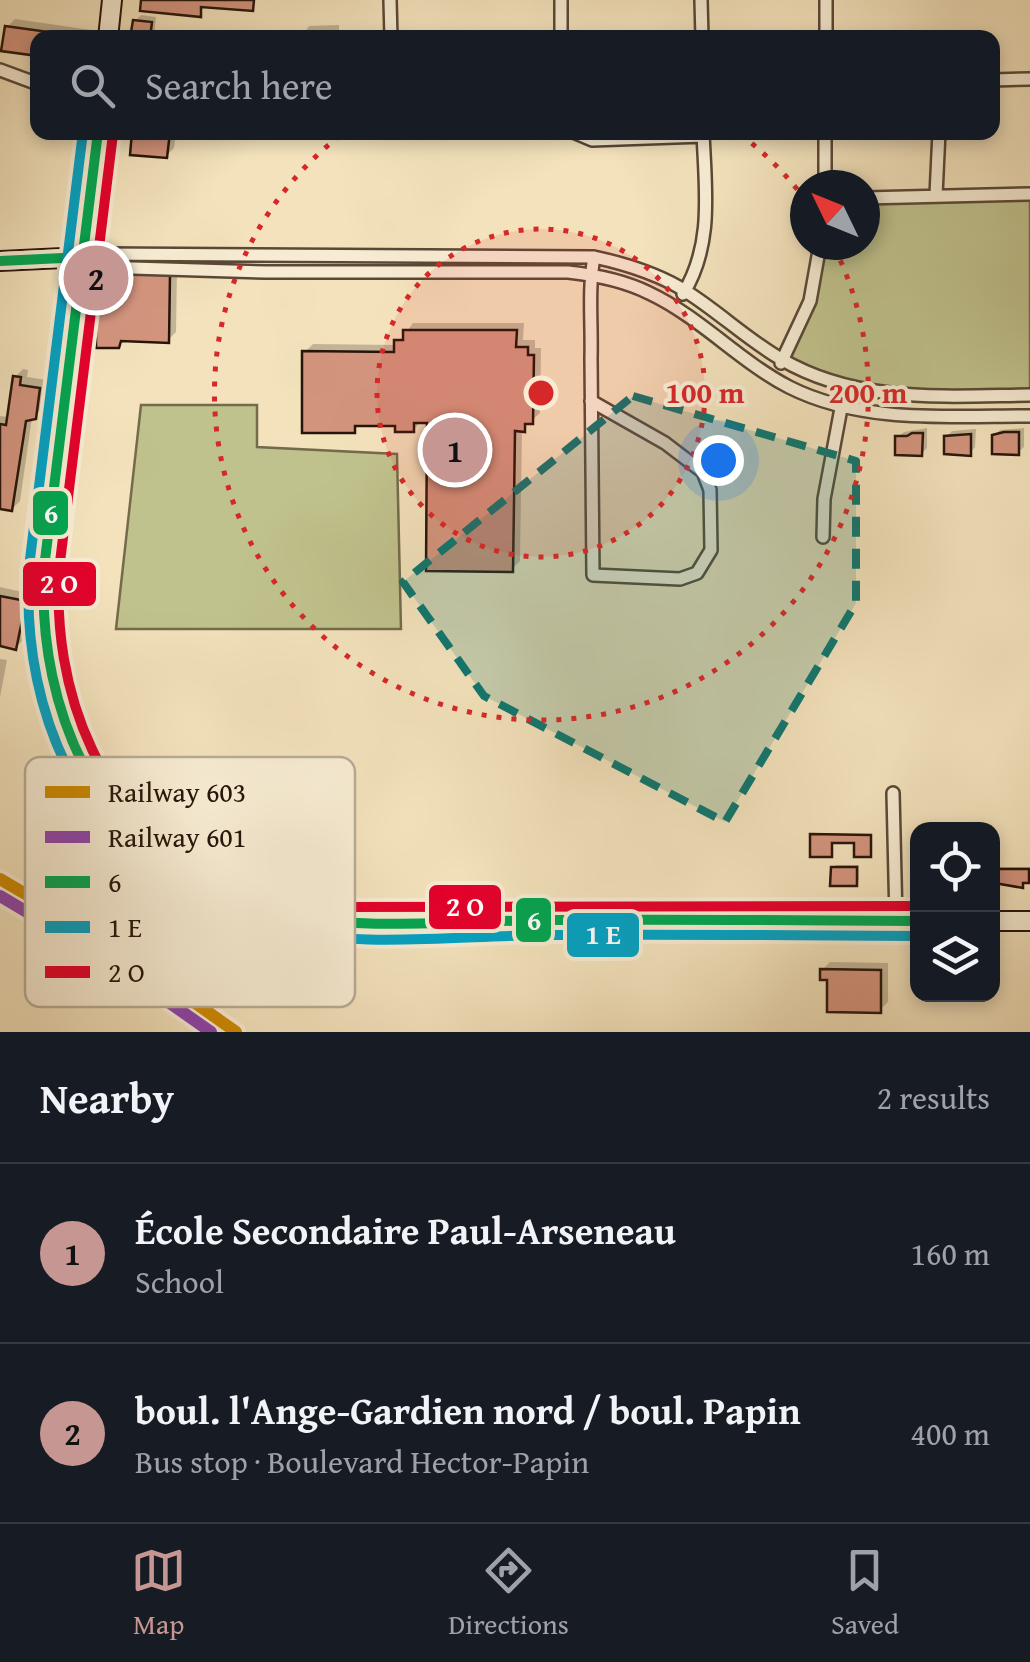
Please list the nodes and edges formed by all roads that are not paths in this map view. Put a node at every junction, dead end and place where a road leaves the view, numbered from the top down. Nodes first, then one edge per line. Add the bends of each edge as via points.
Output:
1 (112, 0) edge
2 (390, 0) edge
3 (561, 0) edge
4 (701, 0) edge
5 (826, 0) edge
6 (109, 30) edge
7 (390, 30) edge
8 (560, 30) edge
9 (702, 30) edge
10 (826, 30) edge
11 (0, 70) edge
12 (1030, 79) edge
13 (1000, 80) edge
14 (30, 81) edge
15 (97, 140) edge
16 (703, 140) edge
17 (826, 140) edge
18 (939, 140) edge
19 (825, 170) edge
20 (1030, 194) edge
21 (936, 195) junction
22 (880, 197) edge
23 (87, 228) junction
24 (264, 252) junction
25 (84, 257) junction
26 (594, 257) junction
27 (47, 258) junction
28 (817, 260) edge
29 (0, 261) edge
30 (265, 272) junction
31 (591, 275) junction
32 (685, 291) junction
33 (78, 298) junction
34 (674, 307) junction
35 (782, 360) junction
36 (772, 377) junction
37 (845, 387) junction
38 (1030, 395) edge
39 (591, 401) junction
40 (840, 406) junction
41 (1030, 416) edge
42 (823, 537) dead end
43 (78, 757) edge
44 (893, 793) dead end
45 (355, 920) edge
46 (896, 920) junction
47 (910, 920) edge
48 (1000, 921) edge
49 (1030, 921) edge

1 - 6 main road
2 - 7 street
3 - 8 street
4 - 9 street
5 - 10 street
11 - 14 street
12 - 13 street
15 - 23 main road
16 - 32 street via 706,225
17 - 19 street
18 - 21 street
20 - 21 street
21 - 22 street
23 - 25 main road
23 - 27 main road via 74,245
24 - 25 street
24 - 26 street
24 - 30 street
25 - 27 main road
25 - 30 street via 99,268
25 - 33 main road
26 - 31 street
26 - 32 street
27 - 29 main road
27 - 33 main road via 68,272
28 - 35 street via 810,301
30 - 31 street
31 - 34 street via 630,284
31 - 39 street
32 - 34 street
32 - 35 street
33 - 43 main road via 44,598 50,670
34 - 36 street
35 - 36 street
35 - 37 street
36 - 40 street
37 - 38 street via 917,396
37 - 40 street
39 - 39 street via 593,575 697,574 711,550 710,490 703,472
40 - 41 street via 893,414
40 - 42 street
44 - 46 street
45 - 46 main road
46 - 47 main road
48 - 49 main road

